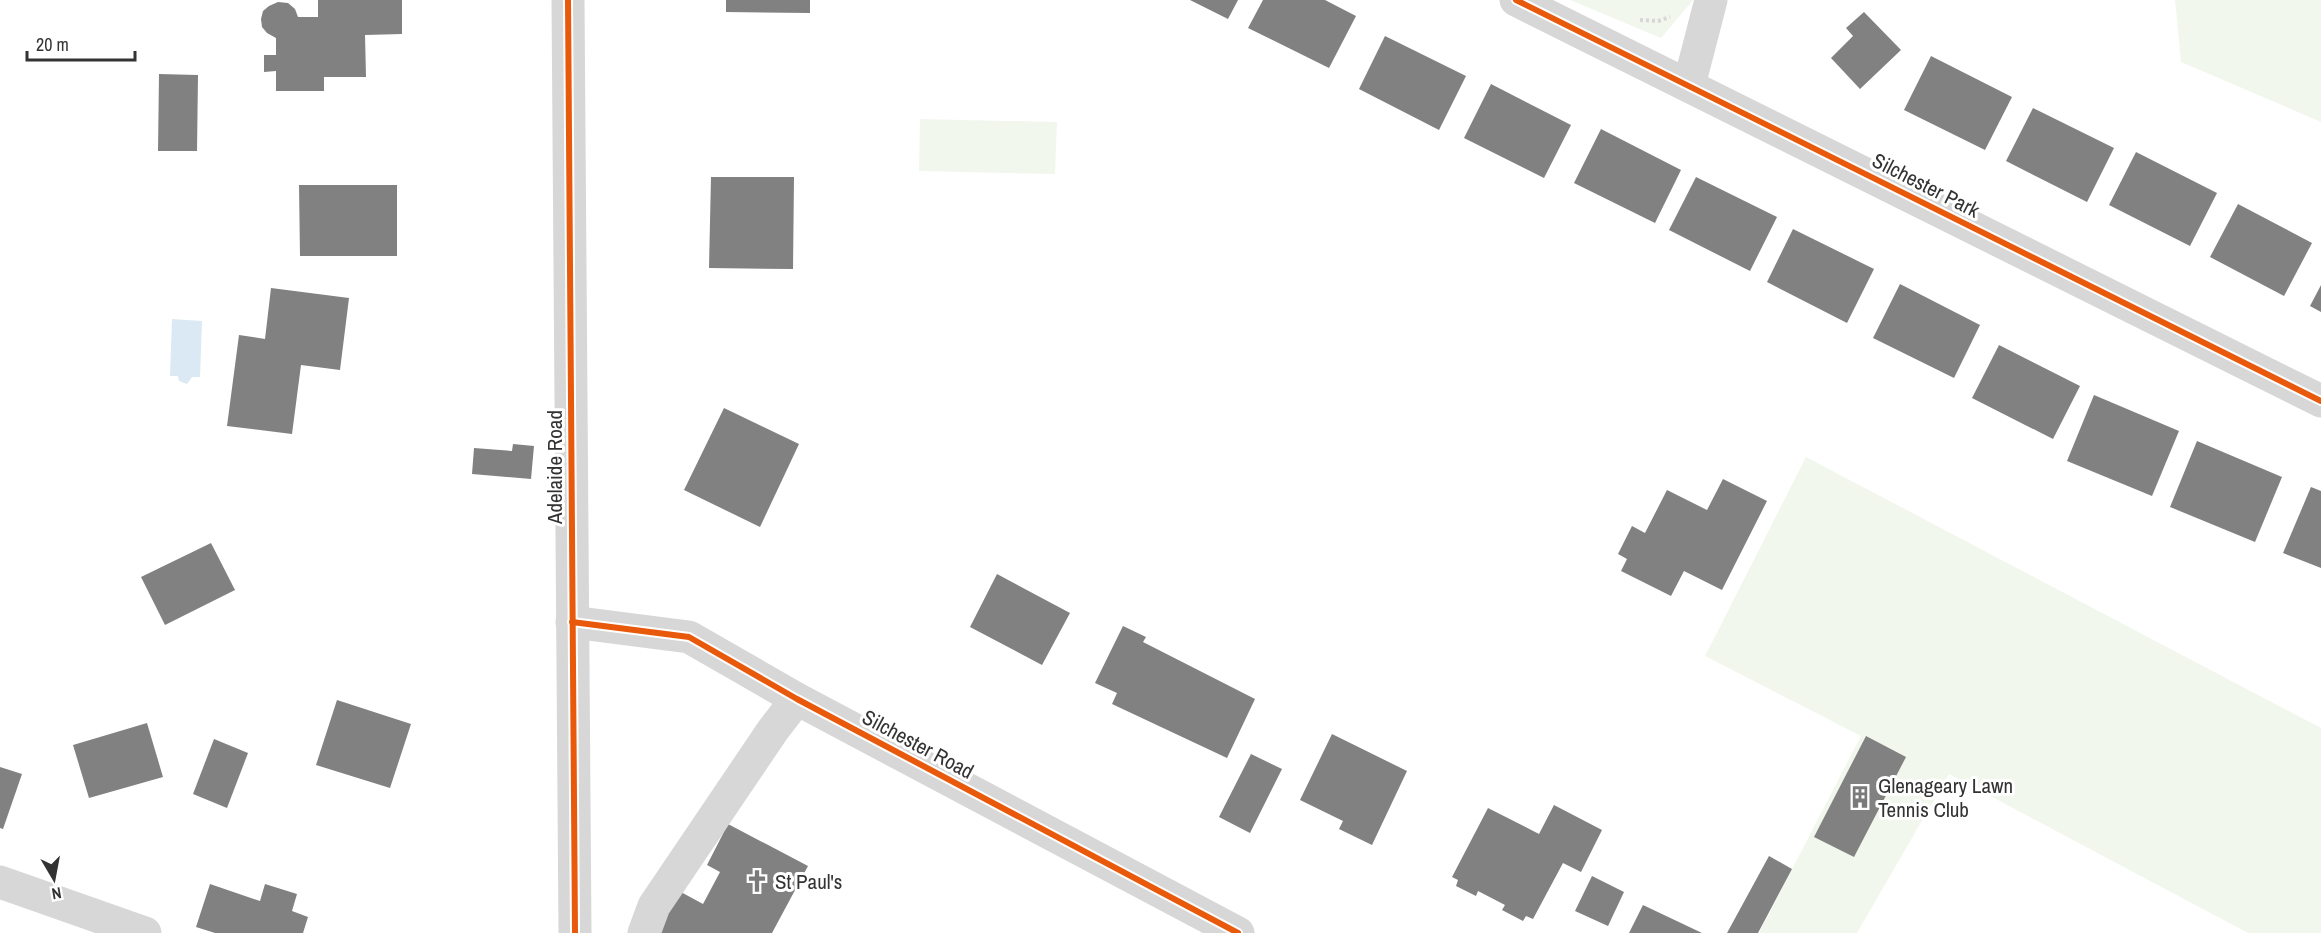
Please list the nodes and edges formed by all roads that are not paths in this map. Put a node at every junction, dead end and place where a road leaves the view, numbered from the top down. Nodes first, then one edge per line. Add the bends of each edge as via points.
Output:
1 (568, 0) edge
2 (1516, 0) edge
3 (1711, 0) edge
4 (1689, 85) junction
5 (2321, 401) edge
6 (572, 622) junction
7 (797, 699) junction
8 (0, 882) edge
9 (145, 933) edge
10 (575, 933) edge
11 (644, 933) edge
12 (1238, 933) edge

1 - 6 street, Adelaide Road
2 - 4 street, Silchester Park
3 - 4 street
4 - 5 street, Silchester Park
6 - 7 street, Silchester Road via 689,637
6 - 10 street, Adelaide Road
7 - 11 street via 654,906
7 - 12 street, Silchester Road
8 - 9 street

